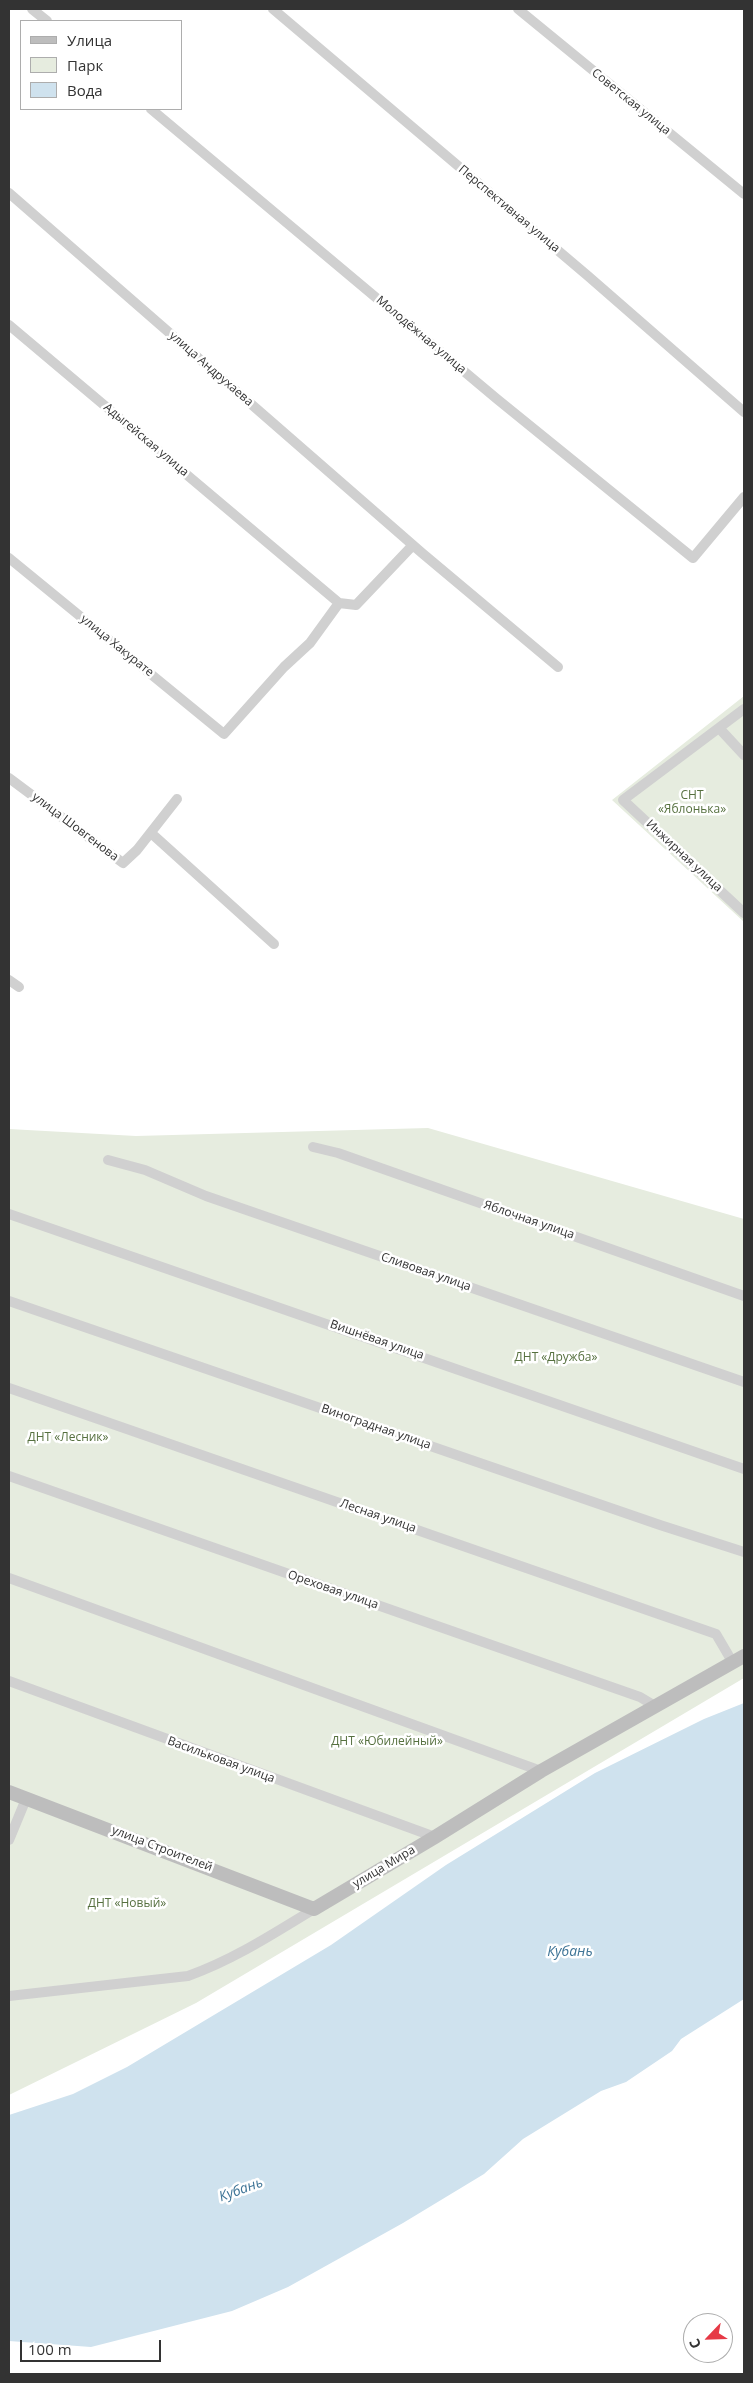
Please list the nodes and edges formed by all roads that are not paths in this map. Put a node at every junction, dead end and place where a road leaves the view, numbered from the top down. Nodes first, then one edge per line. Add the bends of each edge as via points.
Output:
1 (32, 9) edge
2 (273, 9) edge
3 (518, 9) edge
4 (45, 20) edge
5 (152, 110) edge
6 (9, 193) edge
7 (744, 194) edge
8 (9, 325) edge
9 (744, 412) edge
10 (744, 497) edge
11 (413, 545) junction
12 (9, 558) edge
13 (340, 603) junction
14 (558, 667) dead end
15 (744, 709) edge
16 (719, 728) junction
17 (744, 755) edge
18 (9, 778) edge
19 (177, 800) dead end
20 (151, 832) junction
21 (744, 913) edge
22 (274, 944) dead end
23 (9, 980) edge
24 (19, 987) dead end
25 (313, 1147) dead end
26 (108, 1160) dead end
27 (9, 1214) edge
28 (744, 1296) edge
29 (9, 1300) edge
30 (744, 1382) edge
31 (9, 1388) edge
32 (744, 1468) edge
33 (9, 1476) edge
34 (744, 1552) edge
35 (9, 1578) edge
36 (739, 1659) edge
37 (9, 1681) edge
38 (655, 1706) junction
39 (541, 1771) junction
40 (9, 1792) edge
41 (26, 1798) junction
42 (435, 1837) junction
43 (9, 1840) edge
44 (314, 1908) junction
45 (9, 1996) edge

1 - 4 street
2 - 9 street, Перспективная улица
3 - 7 street, Советская улица
5 - 10 street, Молодёжная улица via 497,399 693,558
6 - 11 street, улица Андрухаева
8 - 13 street, Адыгейская улица
11 - 13 street via 356,605
11 - 14 street, улица Андрухаева
12 - 13 street, улица Хакурате via 224,734 310,643
15 - 16 street
16 - 17 street
16 - 21 street, Инжирная улица via 623,800
18 - 20 street, улица Шовгенова via 123,863
19 - 20 street, улица Шовгенова
20 - 22 street
23 - 24 street
25 - 28 street, Яблочная улица
26 - 30 street, Сливовая улица via 145,1170 206,1196
27 - 32 street, Вишнёвая улица
29 - 34 street, Виноградная улица
31 - 36 street, Лесная улица via 716,1634
33 - 38 street, Ореховая улица via 640,1697
35 - 39 street
36 - 38 street, улица Мира
37 - 42 street, Васильковая улица
38 - 39 street, улица Мира
39 - 42 street, улица Мира
40 - 41 street, улица Строителей
41 - 43 street
41 - 44 street, улица Строителей
42 - 44 street, улица Мира
44 - 45 street, улица Мира via 232,1958 188,1976

